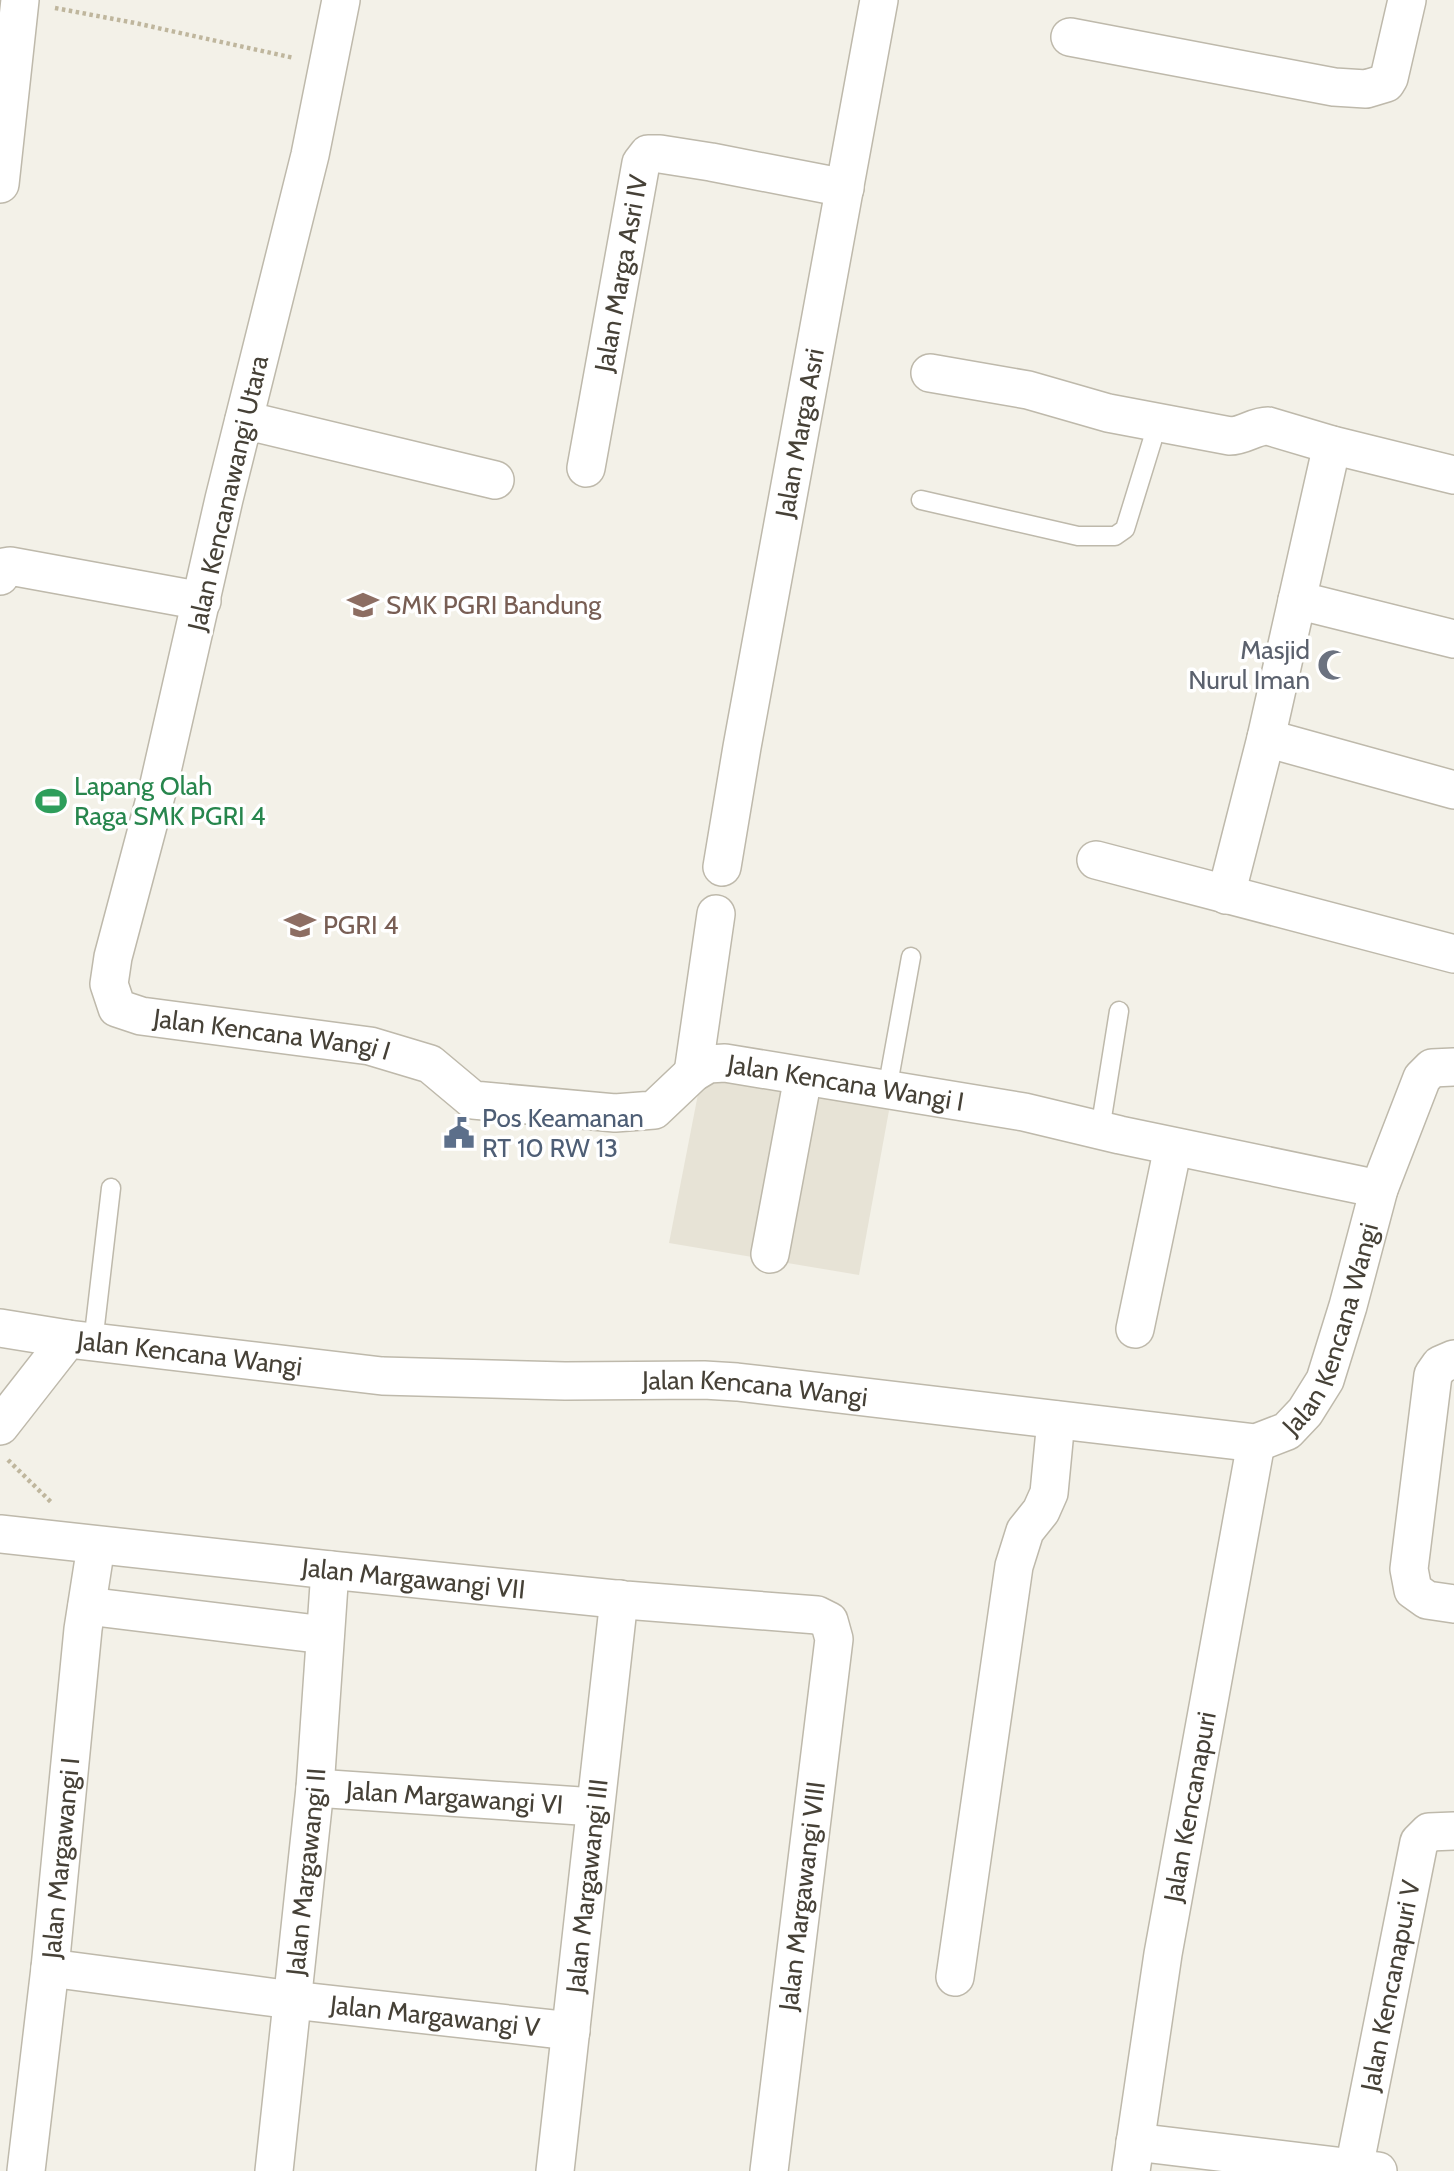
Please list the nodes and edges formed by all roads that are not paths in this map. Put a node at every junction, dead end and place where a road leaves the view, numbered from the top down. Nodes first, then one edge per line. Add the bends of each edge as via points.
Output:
1 (341, 0) edge
2 (879, 0) edge
3 (1407, 0) edge
4 (20, 1) edge
5 (1070, 37) dead end
6 (0, 184) edge
7 (845, 188) junction
8 (930, 373) dead end
9 (244, 419) junction
10 (1158, 422) junction
11 (1332, 445) junction
12 (586, 468) dead end
13 (1454, 475) edge
14 (495, 480) dead end
15 (920, 500) dead end
16 (0, 576) edge
17 (1297, 600) junction
18 (202, 601) junction
19 (1454, 639) edge
20 (1266, 738) junction
21 (1454, 790) edge
22 (1096, 860) dead end
23 (722, 867) dead end
24 (1226, 895) junction
25 (716, 914) dead end
26 (1454, 954) edge
27 (911, 957) dead end
28 (109, 984) joint
29 (1119, 1011) dead end
30 (1454, 1067) edge
31 (693, 1073) junction
32 (803, 1077) junction
33 (887, 1090) junction
34 (1100, 1130) junction
35 (1173, 1147) junction
36 (111, 1188) dead end
37 (1379, 1189) junction
38 (771, 1254) dead end
39 (0, 1328) edge
40 (1135, 1328) dead end
41 (80, 1341) junction
42 (1454, 1359) edge
43 (1056, 1420) junction
44 (0, 1426) edge
45 (1256, 1443) junction
46 (0, 1534) edge
47 (96, 1546) junction
48 (330, 1570) junction
49 (619, 1599) junction
50 (1454, 1604) edge
51 (87, 1606) junction
52 (829, 1621) joint
53 (326, 1635) junction
54 (315, 1787) junction
55 (596, 1807) junction
56 (1454, 1831) edge
57 (50, 1968) junction
58 (955, 1977) dead end
59 (292, 2000) junction
60 (571, 2031) junction
61 (1133, 2156) edge
62 (1367, 2169) edge
63 (26, 2171) edge
64 (274, 2171) edge
65 (555, 2171) edge
66 (769, 2171) edge

1 - 9 street, Jalan Kencanawangi Utara via 310,155
2 - 7 street, Jalan Marga Asri
3 - 5 street via 1389,78 1366,89 1334,87
4 - 6 street
7 - 12 street, Jalan Marga Asri IV via 648,154 641,163
7 - 23 street, Jalan Marga Asri
8 - 10 street via 1028,390 1098,411
9 - 14 street
9 - 18 street, Jalan Kencanawangi Utara
10 - 11 street via 1232,436 1268,426
10 - 15 lane via 1125,529 1115,537 1078,536
11 - 13 street
11 - 17 street
16 - 18 street via 4,567 10,566
17 - 19 street
17 - 20 street
18 - 28 street, Jalan Kencanawangi Utara
20 - 21 street
20 - 24 street
22 - 24 street
24 - 26 street
25 - 31 street
27 - 33 lane
28 - 31 street, Jalan Kencana Wangi I via 117,1008 141,1016 370,1046 410,1057 430,1064 473,1100 615,1113 654,1110
29 - 34 lane
30 - 37 street, Jalan Kencana Wangi via 1432,1068 1422,1078
31 - 32 street, Jalan Kencana Wangi I via 708,1064 724,1063
32 - 33 street, Jalan Kencana Wangi I
32 - 38 street
33 - 34 street, Jalan Kencana Wangi I via 1024,1112
34 - 35 street, Jalan Kencana Wangi I
35 - 37 street, Jalan Kencana Wangi I
35 - 40 street
36 - 41 lane
37 - 45 street, Jalan Kencana Wangi via 1325,1380 1287,1431
39 - 41 street
41 - 43 street, Jalan Kencana Wangi via 382,1376 737,1382
41 - 44 street, Jalan Kencana Wangi
42 - 50 street via 1440,1365 1433,1375 1409,1569 1413,1590 1427,1600
43 - 45 street, Jalan Kencana Wangi
43 - 58 street via 1049,1493 1025,1531 1014,1566
45 - 61 street, Jalan Kencanapuri via 1163,1954
46 - 47 street, Jalan Margawangi VII
47 - 48 street, Jalan Margawangi VII
47 - 51 street, Jalan Margawangi I
48 - 49 street, Jalan Margawangi VII
48 - 53 street, Jalan Margawangi II
49 - 52 street, Jalan Margawangi VII via 817,1615
49 - 55 street, Jalan Margawangi III
51 - 53 street
51 - 57 street, Jalan Margawangi I
52 - 66 street, Jalan Margawangi VIII via 834,1639
53 - 54 street, Jalan Margawangi II
54 - 55 street, Jalan Margawangi VI
54 - 59 street, Jalan Margawangi II
55 - 60 street, Jalan Margawangi III
56 - 62 street, Jalan Kencanapuri V via 1429,1832 1419,1842
57 - 59 street, Jalan Margawangi V
57 - 63 street, Jalan Margawangi I
59 - 60 street, Jalan Margawangi V
59 - 64 street, Jalan Margawangi II
60 - 65 street, Jalan Margawangi III
61 - 62 street

